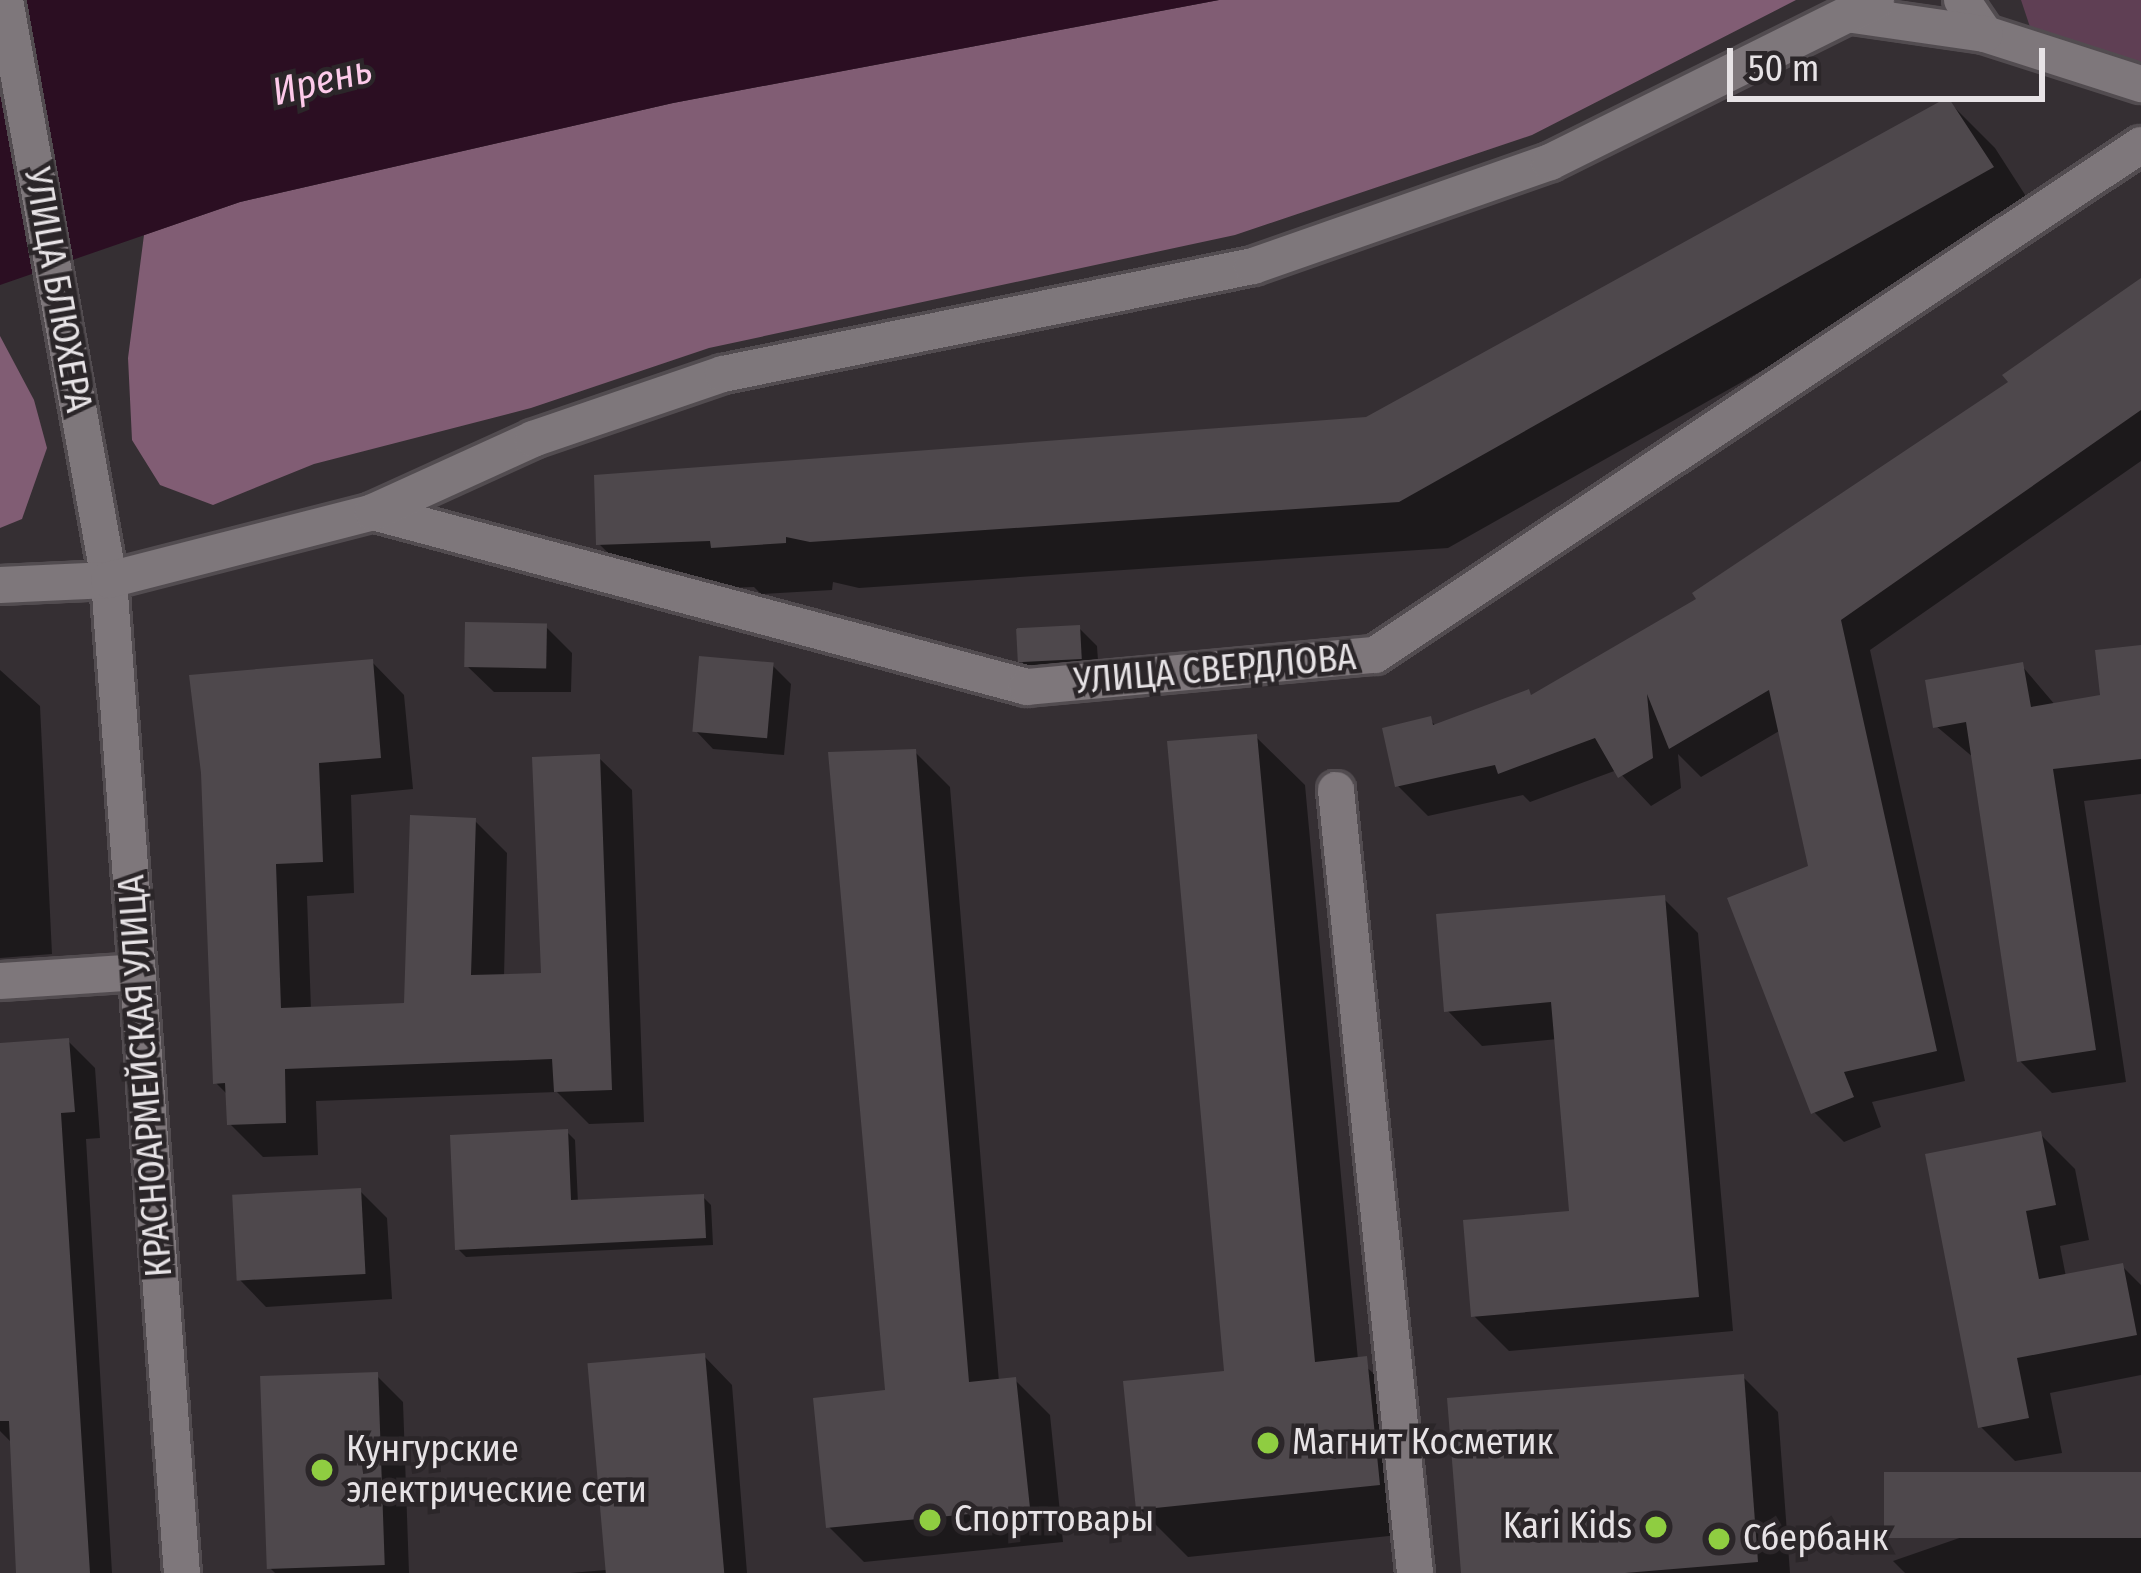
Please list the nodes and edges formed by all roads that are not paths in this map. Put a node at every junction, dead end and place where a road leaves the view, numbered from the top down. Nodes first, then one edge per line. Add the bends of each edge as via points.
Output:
1 (5, 0) edge
2 (1962, 0) edge
3 (1864, 7) edge
4 (1985, 34) junction
5 (2141, 84) edge
6 (2141, 145) edge
7 (373, 512) junction
8 (109, 580) junction
9 (0, 585) edge
10 (1336, 790) dead end
11 (138, 972) junction
12 (0, 981) edge
13 (182, 1573) edge
14 (1415, 1573) edge

1 - 8 street, УЛИЦА БЛЮХЕРА
2 - 4 street
3 - 4 street, УЛИЦА СВЕРДЛОВА
3 - 7 street, УЛИЦА СВЕРДЛОВА via 1550,162 1253,266 723,374 533,439
4 - 5 street, УЛИЦА СВЕРДЛОВА
6 - 7 street, УЛИЦА СВЕРДЛОВА via 1375,655 1027,687
7 - 8 street, УЛИЦА СВЕРДЛОВА
8 - 9 street, УЛИЦА СВЕРДЛОВА
8 - 11 street, КРАСНОАРМЕЙСКАЯ УЛИЦА
10 - 14 street
11 - 12 street
11 - 13 street, КРАСНОАРМЕЙСКАЯ УЛИЦА

